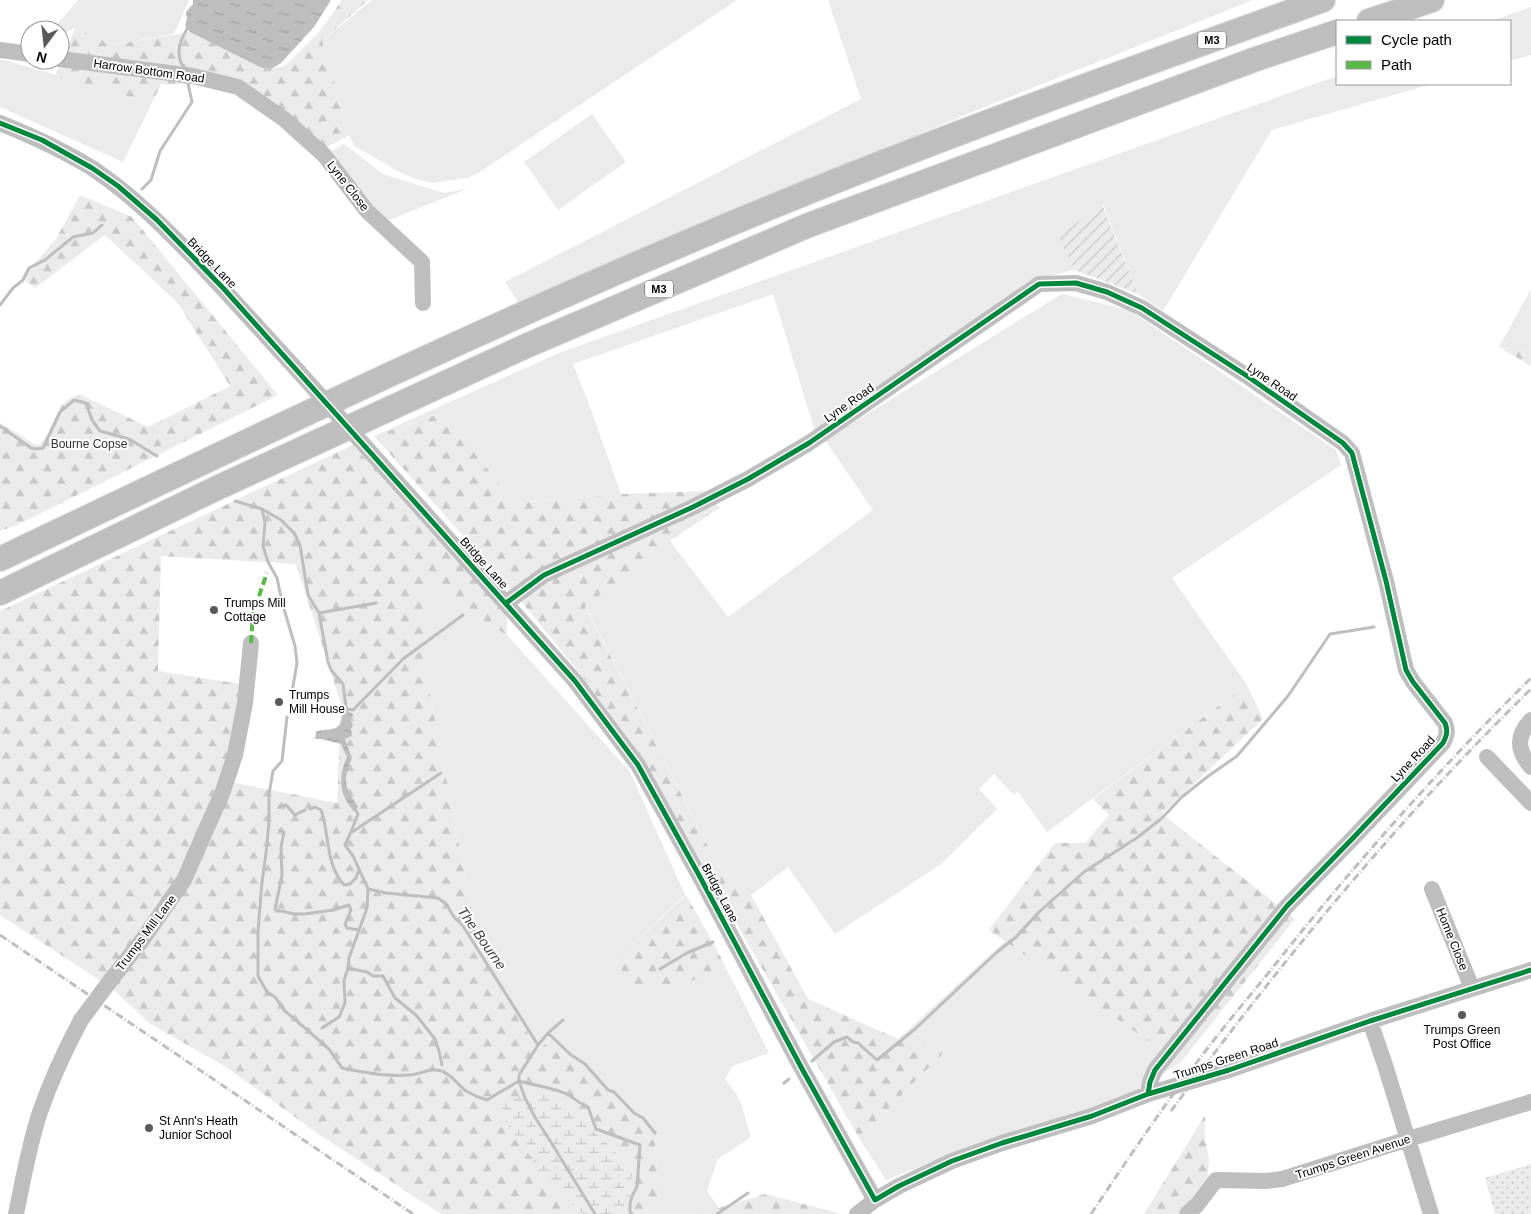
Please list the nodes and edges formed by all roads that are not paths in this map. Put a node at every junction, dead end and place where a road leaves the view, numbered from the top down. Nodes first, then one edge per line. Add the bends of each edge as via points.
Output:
1 (1323, 0) edge
2 (1432, 0) edge
3 (1372, 20) edge
4 (1336, 32) edge
5 (0, 50) edge
6 (20, 53) edge
7 (70, 59) edge
8 (238, 87) joint
9 (0, 122) edge
10 (423, 303) dead end
11 (0, 559) edge
12 (0, 593) edge
13 (506, 603) junction
14 (250, 643) dead end
15 (1531, 720) edge
16 (1487, 757) dead end
17 (1531, 767) edge
18 (1531, 804) edge
19 (1432, 889) dead end
20 (1531, 970) edge
21 (1472, 988) junction
22 (1370, 1021) junction
23 (1148, 1094) junction
24 (1531, 1102) edge
25 (1408, 1139) junction
26 (875, 1200) junction
27 (16, 1214) edge
28 (857, 1214) edge
29 (1188, 1214) edge
30 (1431, 1214) edge

1 - 11 highway, M3 via 926,145 768,208 551,301
2 - 3 highway
4 - 12 highway, M3 via 810,225 526,346 217,488
5 - 6 street
7 - 8 street, Harrow Bottom Road via 187,76
8 - 10 street, Lyne Close via 284,119 324,155 367,211 422,262
9 - 13 street, Bridge Lane, bridge via 42,140 92,168 157,220 224,289
13 - 23 street, Lyne Road via 544,575 748,480 801,448 1039,284 1076,283 1107,292 1142,308 1343,443 1352,453 1406,670 1445,723 1447,737 1287,906 1154,1070
13 - 26 street, Bridge Lane via 575,681 638,765
14 - 27 street, Trumps Mill Lane, bridge via 236,756 223,791 184,880 82,1020 63,1054 30,1146
15 - 17 street via 1520,736 1524,757
16 - 18 street
19 - 21 street, Home Close
20 - 21 street, Trumps Green Road
21 - 22 street, Trumps Green Road
22 - 23 street, Trumps Green Road via 1230,1070
22 - 25 street
23 - 26 street, Trumps Green Road via 1092,1116 952,1161
24 - 25 street, Trumps Green Avenue
25 - 29 street, Trumps Green Avenue via 1282,1179 1266,1182 1216,1180
25 - 30 street
26 - 28 street, Trumps Green Road

